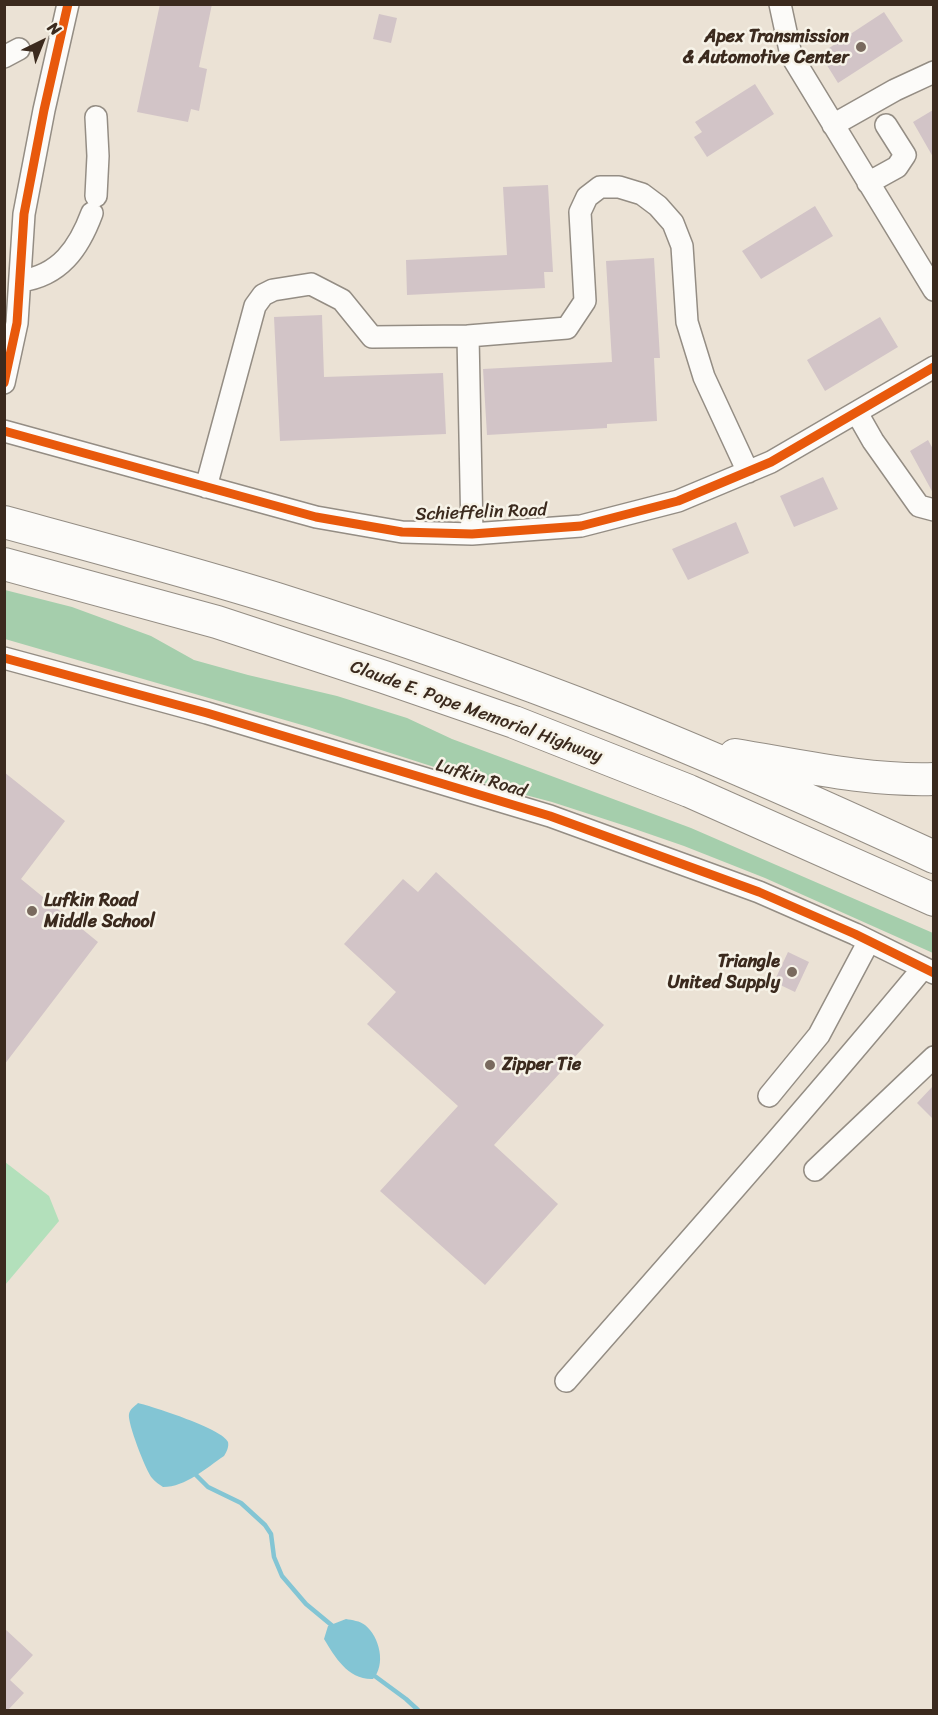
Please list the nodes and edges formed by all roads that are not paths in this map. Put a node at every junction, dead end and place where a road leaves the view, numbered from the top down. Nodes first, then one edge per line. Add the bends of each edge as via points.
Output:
1 (68, 4) edge
2 (780, 4) edge
3 (933, 72) edge
4 (96, 117) dead end
5 (833, 125) junction
6 (886, 125) dead end
7 (868, 183) junction
8 (20, 280) junction
9 (933, 290) edge
10 (468, 336) junction
11 (933, 367) edge
12 (4, 383) edge
13 (857, 412) junction
14 (4, 431) edge
15 (748, 472) junction
16 (206, 487) junction
17 (933, 510) edge
18 (4, 522) edge
19 (472, 534) junction
20 (4, 564) edge
21 (4, 658) edge
22 (686, 747) junction
23 (933, 779) edge
24 (933, 857) edge
25 (933, 900) edge
26 (869, 941) junction
27 (928, 970) edge
28 (933, 1057) edge
29 (769, 1096) dead end
30 (815, 1170) dead end
31 (566, 1381) dead end

1 - 8 street via 24,214
2 - 5 street via 791,55
3 - 5 street
4 - 8 street via 94,204 86,230 56,267 37,278
5 - 7 street
6 - 7 street via 905,155 897,166
7 - 9 street
8 - 12 street via 17,323
10 - 15 street via 567,328 585,301 580,212 587,197 600,187 619,187 642,194 673,223 682,246 687,322 704,377
10 - 16 street via 372,337 342,300 311,284 263,295 255,306
10 - 19 street
11 - 13 street, Schieffelin Road
13 - 15 street, Schieffelin Road
13 - 17 street via 919,506
14 - 16 street, Schieffelin Road
15 - 19 street, Schieffelin Road via 678,501 581,526
16 - 19 street, Schieffelin Road via 316,517 402,532
18 - 22 highway via 288,603 455,659
20 - 25 highway, Claude E. Pope Memorial Highway via 217,622 514,722 689,791
21 - 26 street, Lufkin Road via 207,713 550,816 759,892
22 - 23 highway via 867,777
22 - 24 highway
26 - 27 street, Lufkin Road
26 - 29 street via 819,1035
27 - 31 street
28 - 30 street

